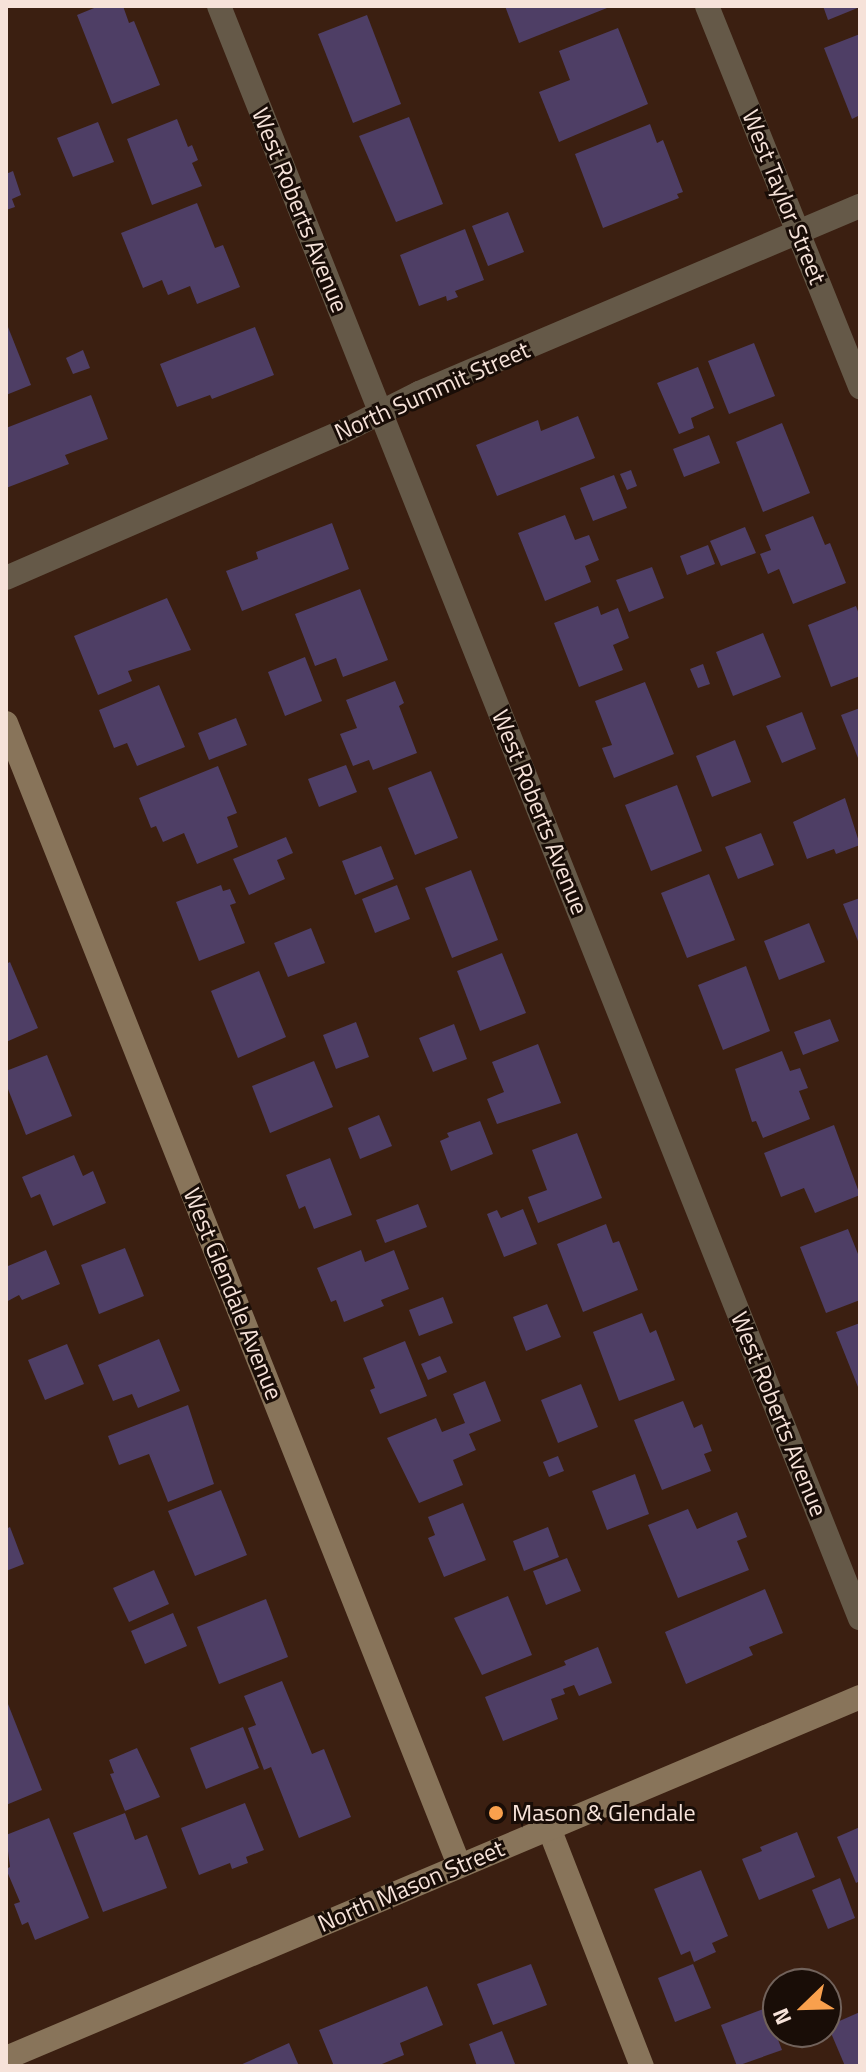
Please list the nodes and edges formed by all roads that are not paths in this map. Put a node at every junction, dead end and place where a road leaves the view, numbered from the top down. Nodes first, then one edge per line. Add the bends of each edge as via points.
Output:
1 (219, 6) edge
2 (707, 6) edge
3 (860, 206) edge
4 (796, 233) junction
5 (860, 387) edge
6 (380, 412) junction
7 (6, 578) edge
8 (6, 723) edge
9 (860, 1618) edge
10 (860, 1697) edge
11 (549, 1828) junction
12 (459, 1865) junction
13 (6, 2058) edge
14 (642, 2066) edge

1 - 6 street, West Roberts Avenue
2 - 4 street, West Taylor Street
3 - 4 street, North Summit Street
4 - 5 street, West Taylor Street
4 - 6 street, North Summit Street
6 - 7 street, North Summit Street
6 - 9 street, West Roberts Avenue
8 - 12 street, West Glendale Avenue
10 - 11 street, North Mason Street
11 - 12 street, North Mason Street
11 - 14 street
12 - 13 street, North Mason Street

